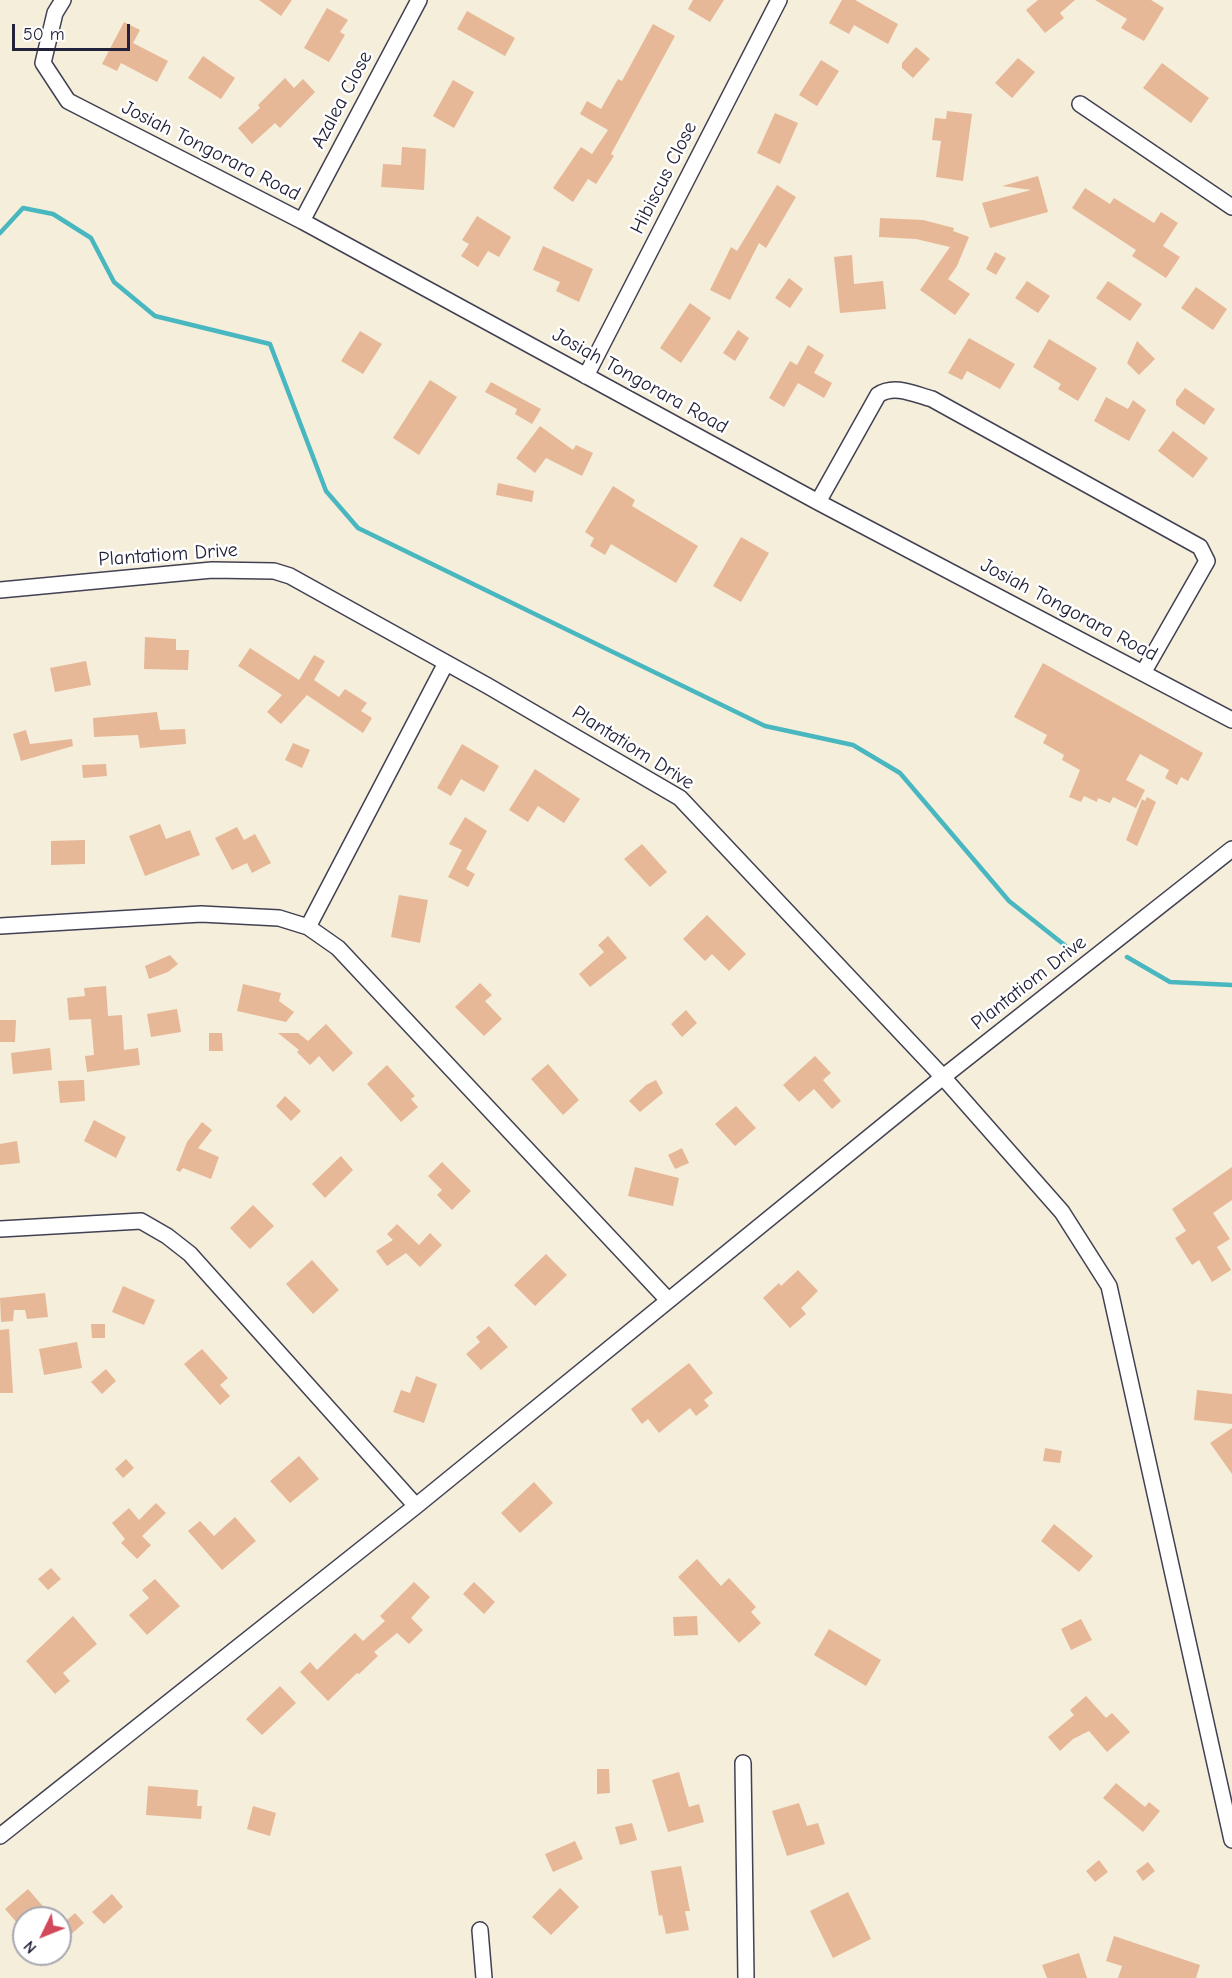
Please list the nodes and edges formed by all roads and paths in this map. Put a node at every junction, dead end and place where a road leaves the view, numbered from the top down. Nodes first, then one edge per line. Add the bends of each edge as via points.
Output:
1 (63, 0) edge
2 (419, 0) edge
3 (779, 0) edge
4 (1080, 104) dead end
5 (1232, 207) edge
6 (302, 221) junction
7 (586, 376) junction
8 (818, 502) junction
9 (0, 590) edge
10 (446, 663) junction
11 (1143, 673) junction
12 (1232, 720) edge
13 (1232, 849) edge
14 (0, 927) edge
15 (308, 927) junction
16 (943, 1077) junction
17 (0, 1229) edge
18 (668, 1300) junction
19 (417, 1506) junction
20 (744, 1763) dead end
21 (0, 1836) edge
22 (1232, 1840) edge
23 (480, 1930) dead end
24 (484, 1978) edge
25 (746, 1978) edge

1 - 6 street, Josiah Tongorara Road via 55,13 43,63 68,101
2 - 6 street, Azalea Close
3 - 7 street, Hibiscus Close
4 - 5 street
6 - 7 street, Josiah Tongorara Road
7 - 8 street, Josiah Tongorara Road
8 - 11 street, Josiah Tongorara Road
8 - 11 street via 878,395 894,389 932,399 1200,548 1207,561
9 - 10 street, Plantatiom Drive via 212,570 274,571 290,576
10 - 15 street
10 - 16 street, Plantatiom Drive via 680,798
11 - 12 street, Josiah Tongorara Road
13 - 16 street, Plantatiom Drive
14 - 15 street via 201,914 279,918
15 - 18 street via 338,948
16 - 18 street
16 - 22 street via 1062,1212 1109,1286
17 - 19 street via 141,1221 167,1236 190,1254
18 - 19 street
19 - 21 street
20 - 25 street
23 - 24 street

